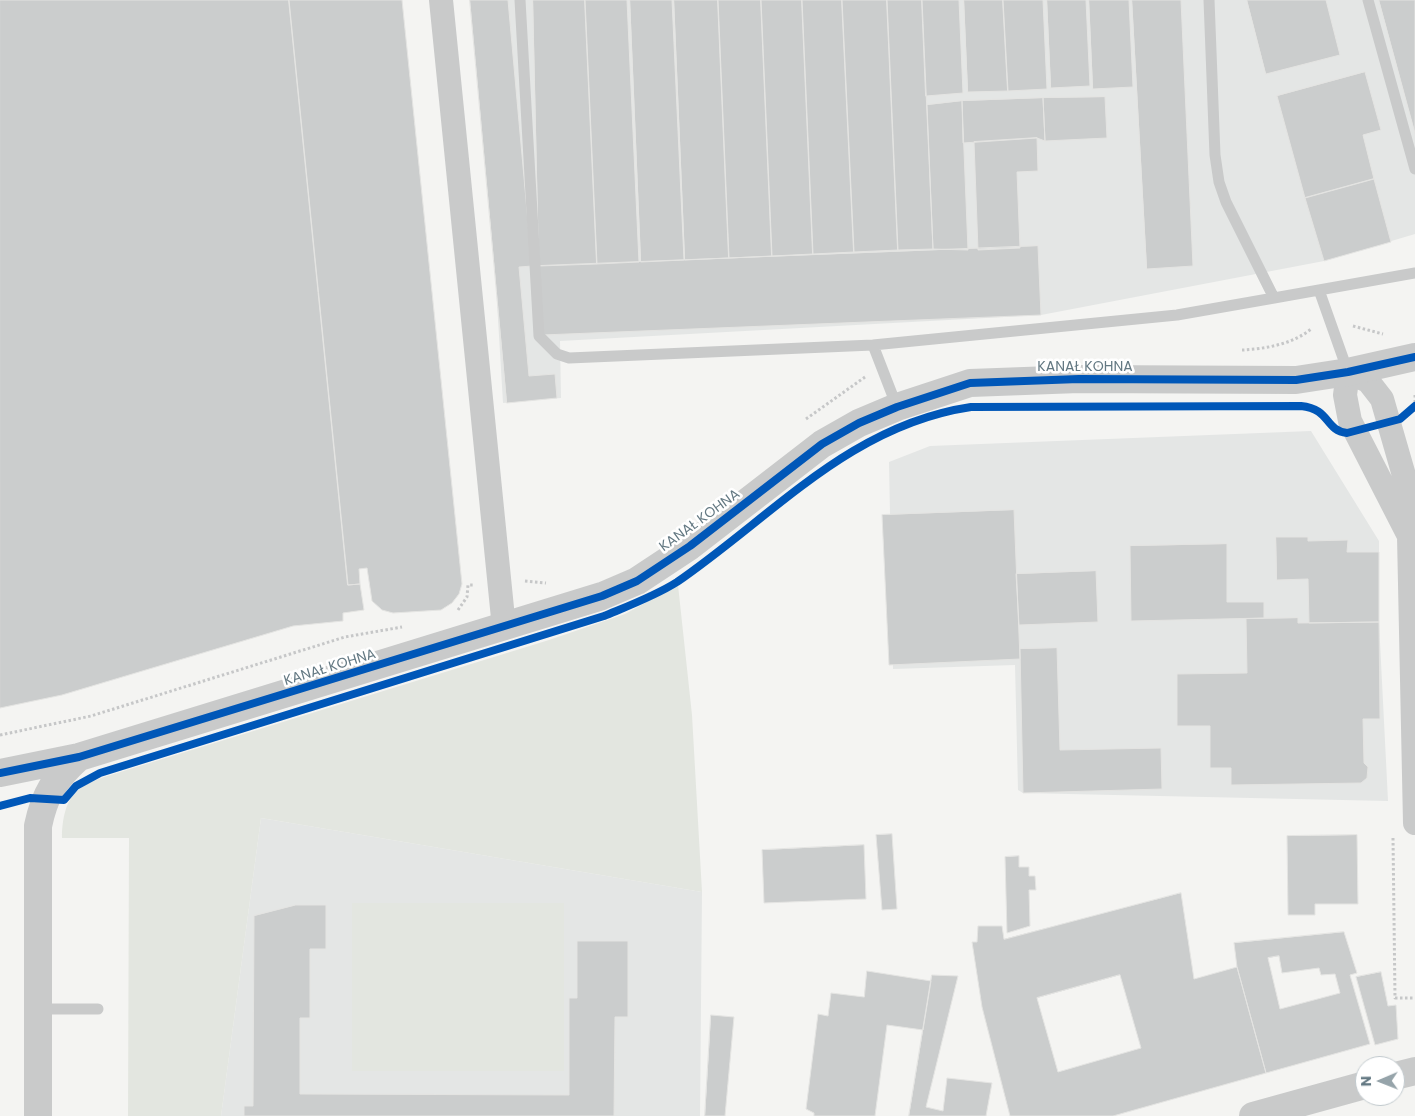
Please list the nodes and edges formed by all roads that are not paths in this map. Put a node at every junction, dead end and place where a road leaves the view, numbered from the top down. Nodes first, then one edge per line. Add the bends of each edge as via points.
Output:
1 (442, 0) edge
2 (520, 0) edge
3 (1209, 0) edge
4 (1368, 0) edge
5 (1415, 169) edge
6 (1415, 273) edge
7 (1320, 290) junction
8 (1274, 298) junction
9 (873, 345) junction
10 (1415, 357) edge
11 (1348, 372) junction
12 (897, 407) junction
13 (1409, 536) junction
14 (504, 628) junction
15 (79, 757) junction
16 (0, 773) edge
17 (1415, 823) edge
18 (98, 1009) dead end
19 (38, 1010) junction
20 (1355, 1088) edge
21 (38, 1116) edge
22 (1253, 1116) edge

1 - 14 street
2 - 9 lane via 539,336 557,354 570,358
3 - 8 lane via 1215,155 1219,182
4 - 5 lane
6 - 7 lane
7 - 8 lane
7 - 11 lane
8 - 9 lane via 1177,315
9 - 12 lane
10 - 11 street, KANAŁ KOHNA
11 - 12 street, KANAŁ KOHNA via 1296,380 1079,379 970,384
11 - 13 street via 1345,395 1350,421
11 - 13 street via 1368,382 1382,399 1405,479
12 - 14 street, KANAŁ KOHNA via 822,444 690,546 637,581
13 - 17 street
14 - 15 street, KANAŁ KOHNA
15 - 16 street, KANAŁ KOHNA
15 - 19 street via 57,777 44,799 38,826
18 - 19 lane
19 - 21 street
20 - 22 street

